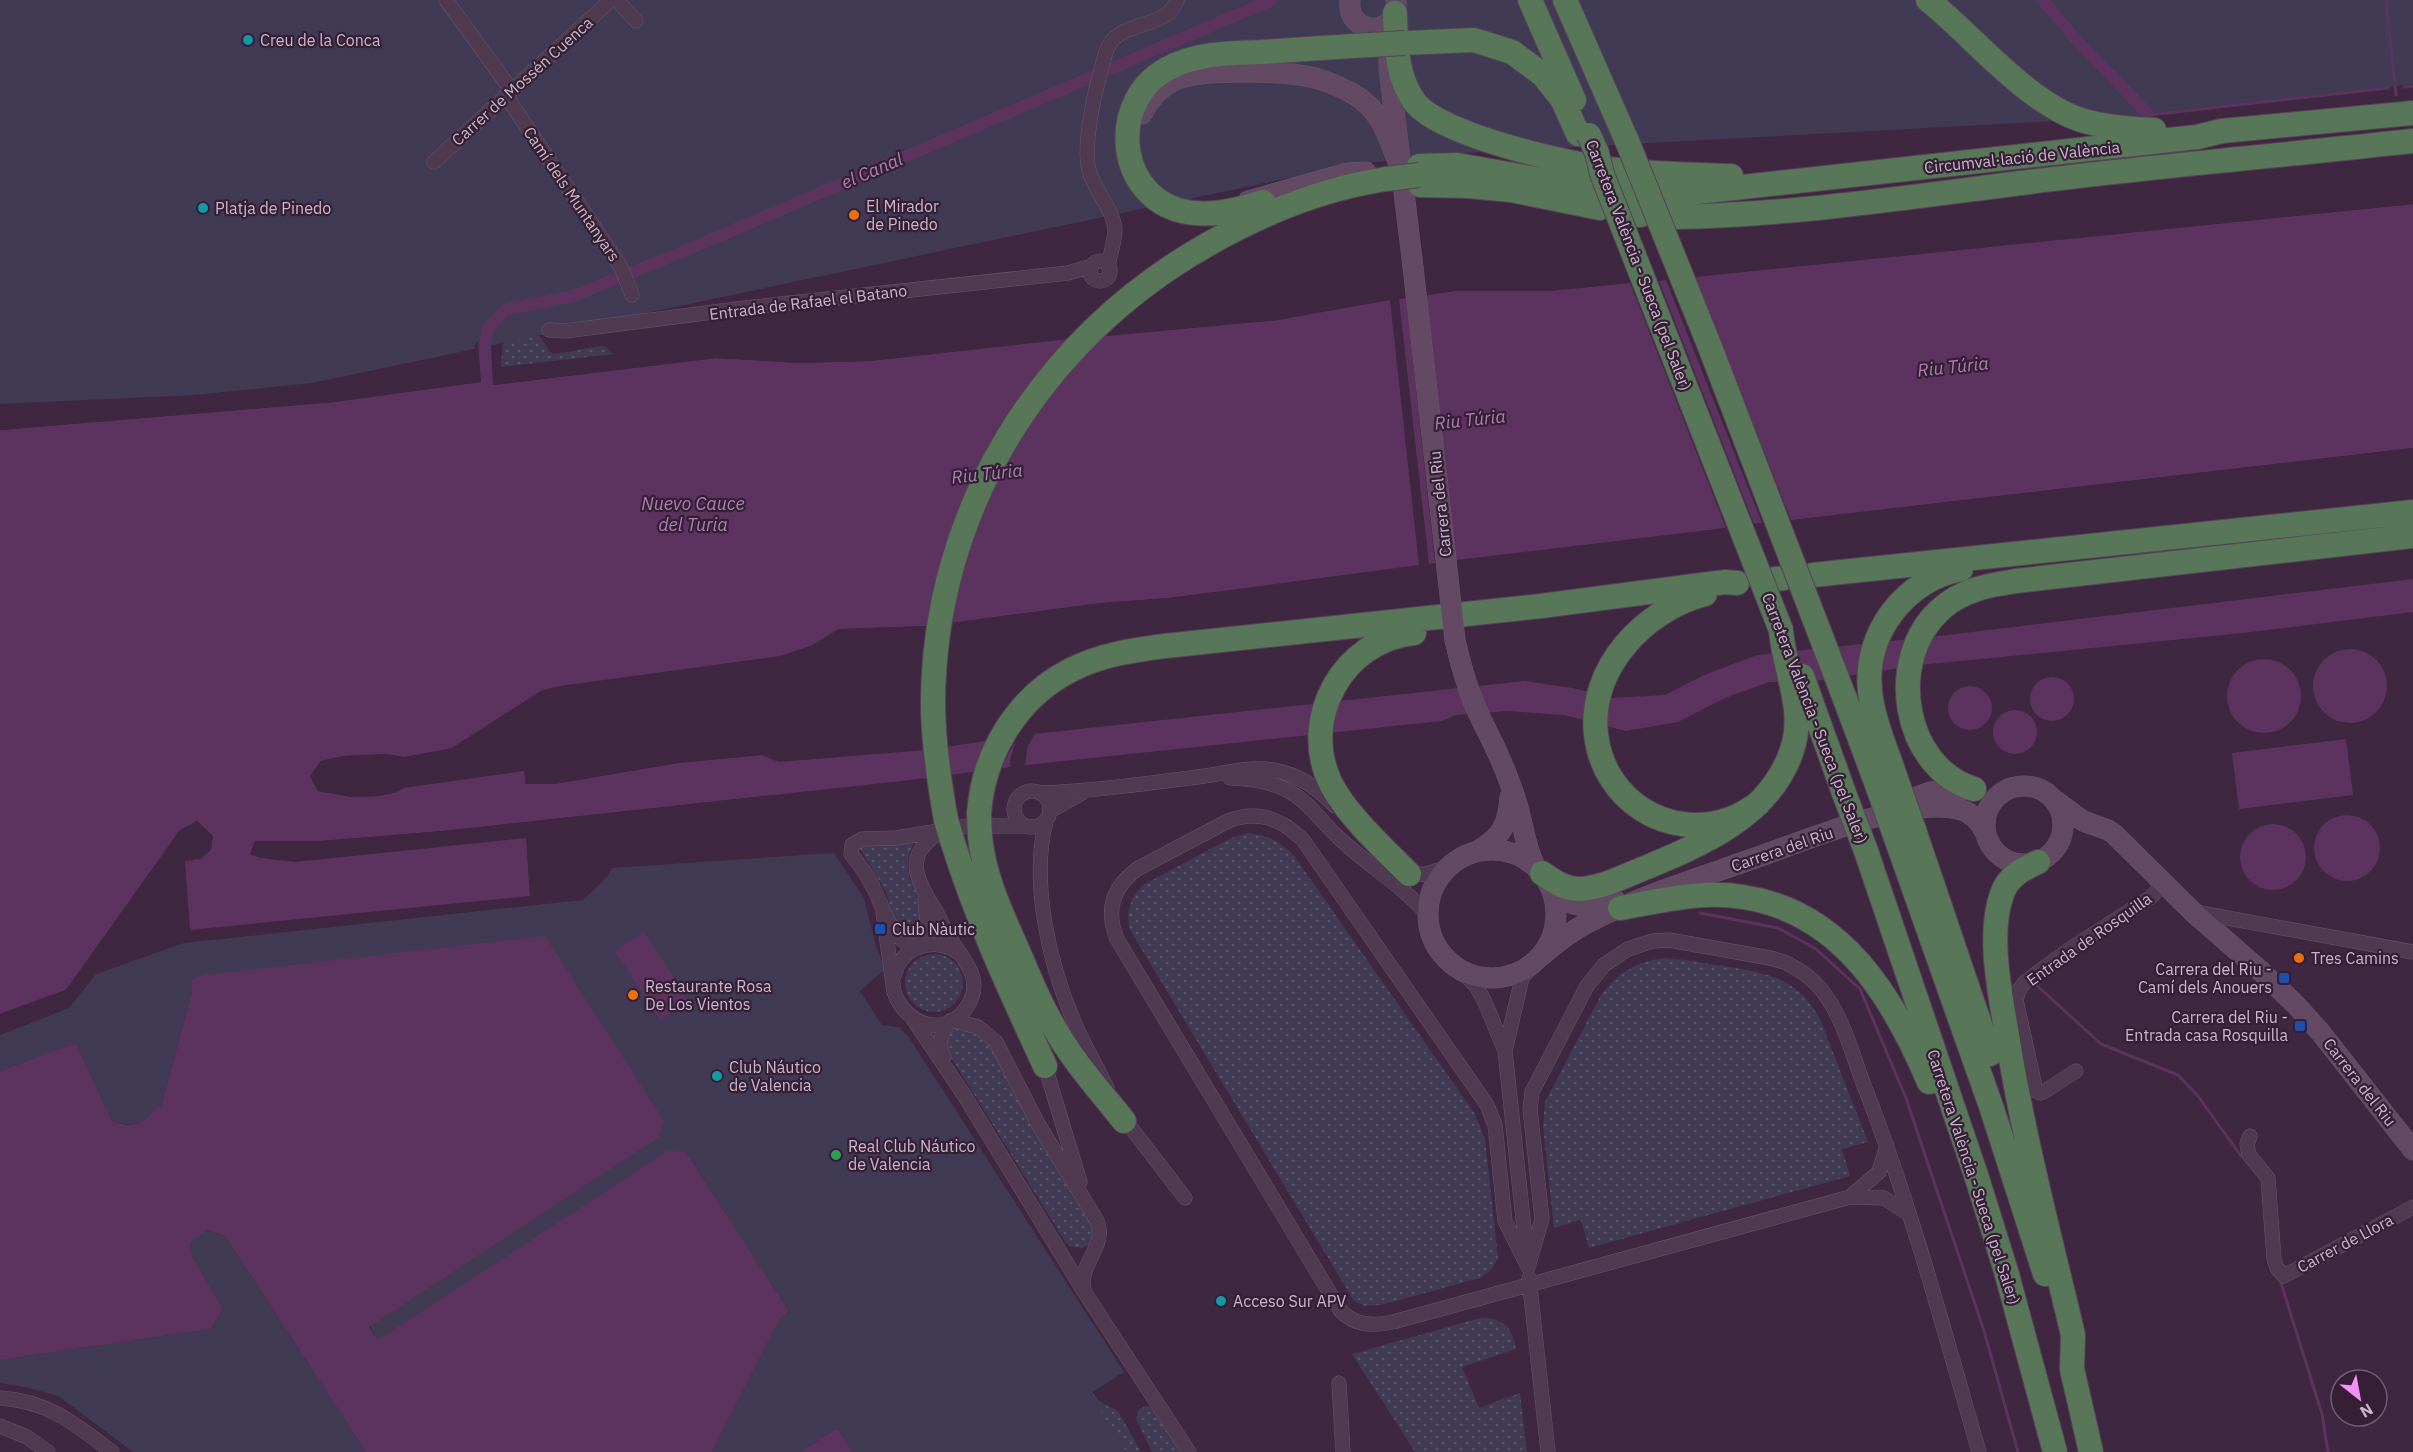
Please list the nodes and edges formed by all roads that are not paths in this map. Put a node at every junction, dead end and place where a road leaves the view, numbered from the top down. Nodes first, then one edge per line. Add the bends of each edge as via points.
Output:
1 (446, 0) edge
2 (611, 0) edge
3 (617, 0) edge
4 (1177, 0) edge
5 (1350, 0) edge
6 (1530, 0) edge
7 (1565, 0) edge
8 (1928, 0) edge
9 (1394, 7) edge
10 (636, 21) dead end
11 (1368, 28) junction
12 (1389, 68) junction
13 (509, 93) junction
14 (2413, 113) edge
15 (2222, 131) junction
16 (1584, 134) junction
17 (2413, 141) edge
18 (434, 162) dead end
19 (1398, 176) junction
20 (1823, 179) junction
21 (1600, 208) dead end
22 (1672, 217) dead end
23 (631, 291) dead end
24 (549, 330) dead end
25 (2413, 512) edge
26 (2212, 534) junction
27 (2413, 536) edge
28 (1813, 574) dead end
29 (1670, 588) junction
30 (1804, 704) junction
31 (1207, 776) junction
32 (1885, 779) junction
33 (1511, 788) junction
34 (2010, 788) junction
35 (1092, 789) junction
36 (1974, 789) junction
37 (1041, 793) junction
38 (2056, 801) junction
39 (1014, 804) junction
40 (1758, 804) junction
41 (1048, 814) junction
42 (1868, 819) junction
43 (981, 825) junction
44 (1025, 826) junction
45 (947, 830) junction
46 (1986, 834) junction
47 (2122, 842) junction
48 (1475, 853) junction
49 (2047, 856) junction
50 (1452, 865) junction
51 (1409, 874) junction
52 (1542, 874) junction
53 (2164, 883) junction
54 (1663, 890) junction
55 (924, 894) junction
56 (1620, 908) junction
57 (883, 912) junction
58 (2193, 912) junction
59 (1428, 915) junction
60 (917, 948) junction
61 (2413, 952) edge
62 (961, 954) junction
63 (1537, 960) junction
64 (1460, 969) junction
65 (893, 980) junction
66 (913, 1019) junction
67 (951, 1021) junction
68 (1505, 1052) junction
69 (1045, 1066) joint
70 (2076, 1071) dead end
71 (964, 1095) junction
72 (1124, 1121) junction
73 (2250, 1136) dead end
74 (1887, 1145) junction
75 (2413, 1150) edge
76 (1851, 1197) junction
77 (1185, 1198) dead end
78 (2413, 1207) edge
79 (1092, 1212) junction
80 (1909, 1214) junction
81 (1057, 1247) junction
82 (1094, 1249) junction
83 (1528, 1267) junction
84 (2006, 1271) junction
85 (1530, 1285) junction
86 (1085, 1293) junction
87 (2072, 1369) junction
88 (1339, 1383) dead end
89 (0, 1398) edge
90 (0, 1426) edge
91 (48, 1452) edge
92 (112, 1452) edge
93 (1189, 1452) edge
94 (1343, 1452) edge
95 (1548, 1452) edge
96 (1979, 1452) edge
97 (2055, 1452) edge
98 (2091, 1452) edge

1 - 13 street, Camí dels Muntanyars
2 - 13 street, Carrer de Mossén Cuenca
3 - 10 street
4 - 24 street, Entrada de Rafael el Batano via 1163,16 1116,36 1106,50 1087,143 1095,188 1115,230 1113,243 1097,267
5 - 11 street, Carrera del Riu via 1351,14
6 - 16 highway, Carretera València - Sueca (pel Saler)
7 - 32 highway, Carretera València - Sueca (pel Saler), bridge via 1710,346 1845,699
8 - 15 highway via 2041,99 2079,119 2120,128
9 - 11 street via 1379,27
9 - 12 street, Carrera del Riu
9 - 20 highway via 1397,51 1407,90 1427,114 1458,131 1616,170 1710,176 1790,174
11 - 12 street, Carrera del Riu
12 - 19 street, Carrera del Riu
13 - 18 street, Carrer de Mossén Cuenca
13 - 23 street, Camí dels Muntanyars via 621,267
14 - 15 highway, Circumval·lació de València
15 - 20 highway, Circumval·lació de València via 2198,137
16 - 19 highway, bridge via 1543,75 1512,52 1474,40 1216,54 1179,63 1149,82 1136,98 1128,123 1127,148 1138,178 1155,197 1177,209 1200,214
16 - 30 highway, Carretera València - Sueca (pel Saler), bridge via 1597,153 1781,630 1782,650
17 - 22 highway, Circumval·lació de València via 1817,208
19 - 19 street via 1347,173 1234,204 1188,206 1168,199 1148,180 1137,157 1136,133 1149,100 1185,77 1226,72 1313,78 1341,87 1368,105 1383,127
19 - 20 highway, Circumval·lació de València via 1457,165 1634,207 1679,194
19 - 21 highway via 1511,190
19 - 33 street, Carrera del Riu, bridge via 1413,267 1455,640 1463,677
19 - 45 highway via 1214,240 1151,279 1093,328 1053,371 1026,408 999,452 969,516 942,615 935,674 935,731
25 - 26 highway
26 - 28 highway
26 - 32 highway via 2181,544 1975,566 1924,582 1906,596 1874,646 1869,680
27 - 36 highway via 2001,583 1959,596 1926,624 1911,655 1907,676 1912,715 1928,755 1948,777
29 - 40 highway via 1742,582 1693,597 1655,616 1623,647 1604,683 1598,705 1596,736 1606,770 1619,791 1637,807 1659,819 1685,825 1730,819
29 - 43 highway via 1138,650 1093,660 1040,691 1012,720 984,777
29 - 51 highway via 1534,620 1389,637 1350,662 1334,685 1322,717 1320,746 1327,775 1341,800
30 - 40 highway via 1792,751
30 - 84 highway, Carretera València - Sueca (pel Saler), bridge via 1866,851
31 - 35 street
31 - 51 street via 1266,769 1298,777 1326,796 1388,862
31 - 59 street via 1263,781 1300,798 1338,837
32 - 87 highway, bridge via 1960,963 2009,1114 2039,1233 2041,1262
33 - 48 street, Carrera del Riu via 1505,825 1496,838
33 - 52 street, Carrera del Riu via 1529,855
34 - 36 street, Carrera del Riu
34 - 38 street via 2040,788
34 - 46 street via 1989,807
35 - 37 street
35 - 41 street via 1069,798
36 - 42 street, Carrera del Riu via 1921,794
37 - 39 street via 1029,791
37 - 41 street via 1048,801
38 - 47 street, Carrera del Riu
38 - 49 street via 2064,826 2060,842
39 - 43 street
39 - 44 street via 1017,819
40 - 52 highway via 1695,846 1595,886 1570,888
41 - 44 street via 1040,825
41 - 72 street via 1041,876 1053,959 1076,1026
42 - 46 street, Carrera del Riu via 1916,808 1949,807 1972,815
42 - 54 street, Carrera del Riu
43 - 44 street
43 - 45 street
43 - 72 highway via 982,854 991,886 1029,976 1077,1064
45 - 55 street via 923,844 917,857 917,876
45 - 57 street via 862,839 852,845 851,854 871,882
45 - 69 highway via 999,968
46 - 49 street via 1995,851 2010,862 2019,864
47 - 49 street, Carrera del Riu via 2084,834 2069,839
47 - 53 street, Carrera del Riu
48 - 50 street
48 - 52 street via 1513,853
49 - 87 highway via 2013,876 2002,893 1997,962 2013,1072 2073,1335
50 - 51 street via 1430,874
50 - 59 street via 1437,882
52 - 54 street, Carrera del Riu via 1562,899 1579,906
52 - 63 street via 1554,896 1556,922 1553,935
53 - 58 street, Carrera del Riu
53 - 70 street, Entrada de Rosquilla via 2151,897 2031,977 2019,990 2016,1000 2036,1091 2045,1091
54 - 56 street, Carrera del Riu
55 - 60 street via 927,923
55 - 62 street
56 - 63 street, Carrera del Riu via 1581,926
56 - 84 highway via 1686,896 1743,897 1781,907 1821,928 1854,955 1882,989 1918,1054
57 - 60 street via 895,933
57 - 65 street
58 - 61 street
58 - 75 street, Carrera del Riu via 2264,974 2313,1024
59 - 64 street via 1437,946
60 - 62 street via 945,945
60 - 65 street via 905,955
62 - 67 street via 972,971 973,991 965,1010
63 - 64 street via 1498,978 1472,975
63 - 68 street via 1522,978
64 - 68 street via 1485,1002
65 - 66 street via 898,1004
66 - 67 street via 933,1025
66 - 71 street
67 - 71 street via 940,1039 940,1051
67 - 79 street via 978,1027 996,1042 1037,1122
68 - 83 street
69 - 79 street via 1073,1164
71 - 81 street
72 - 77 street
73 - 78 street, Carrer de Llora via 2249,1155 2268,1178 2274,1259 2284,1276
74 - 76 street via 1879,1172
74 - 80 street
74 - 83 street via 1837,1017 1824,992 1805,974 1770,958 1684,942 1641,944 1615,956 1593,977 1535,1084 1530,1109 1542,1219
76 - 80 street via 1884,1198
76 - 85 street
79 - 82 street via 1100,1237
80 - 96 street
81 - 82 street via 1074,1256
81 - 86 street
82 - 86 street via 1083,1276
83 - 85 street
83 - 85 street via 1505,1221 1492,1115 1294,831 1276,820 1240,816 1128,876 1111,906 1117,939 1340,1310 1365,1324 1385,1323
84 - 97 highway, Carretera València - Sueca (pel Saler)
85 - 95 street
86 - 93 street
87 - 98 highway
88 - 94 street
89 - 92 street via 52,1410
90 - 91 street via 27,1437

